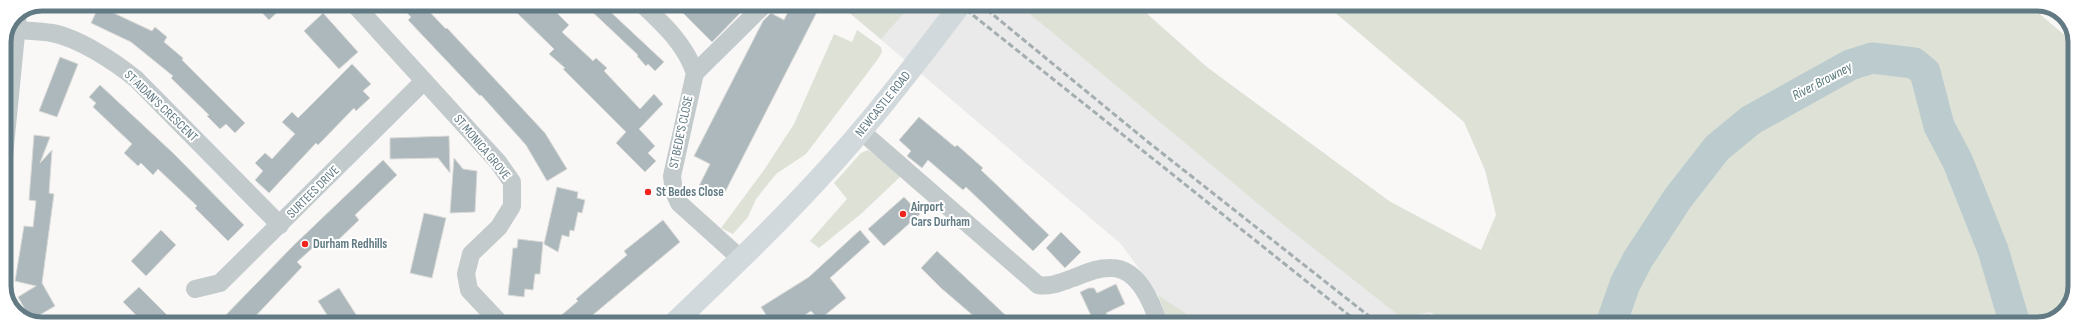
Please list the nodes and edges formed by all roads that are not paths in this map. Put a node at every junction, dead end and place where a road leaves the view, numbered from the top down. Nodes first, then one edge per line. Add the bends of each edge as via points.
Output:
1 (360, 11) edge
2 (649, 11) edge
3 (758, 11) edge
4 (956, 11) edge
5 (18, 22) edge
6 (694, 73) junction
7 (424, 81) junction
8 (11, 89) edge
9 (861, 131) junction
10 (280, 225) junction
11 (741, 259) junction
12 (195, 289) dead end
13 (494, 317) edge
14 (680, 317) edge
15 (1155, 317) edge

1 - 7 street, ST MONICA GROVE
2 - 6 street via 674,35 689,57
3 - 6 street
4 - 9 highway, NEWCASTLE ROAD
5 - 8 street
5 - 10 street, ST AIDAN'S CRESCENT via 86,46 115,62 136,79
6 - 11 street, ST BEDE'S CLOSE via 672,176 674,192 679,203
7 - 10 street, SURTEES DRIVE
7 - 13 street, ST MONICA GROVE via 498,162 512,182 512,206 499,227 471,254 466,274 469,290
9 - 11 highway, NEWCASTLE ROAD via 800,199
9 - 15 street via 1038,285 1047,286 1098,269 1113,268 1129,275 1142,285
10 - 12 street, SURTEES DRIVE via 220,283
11 - 14 highway

